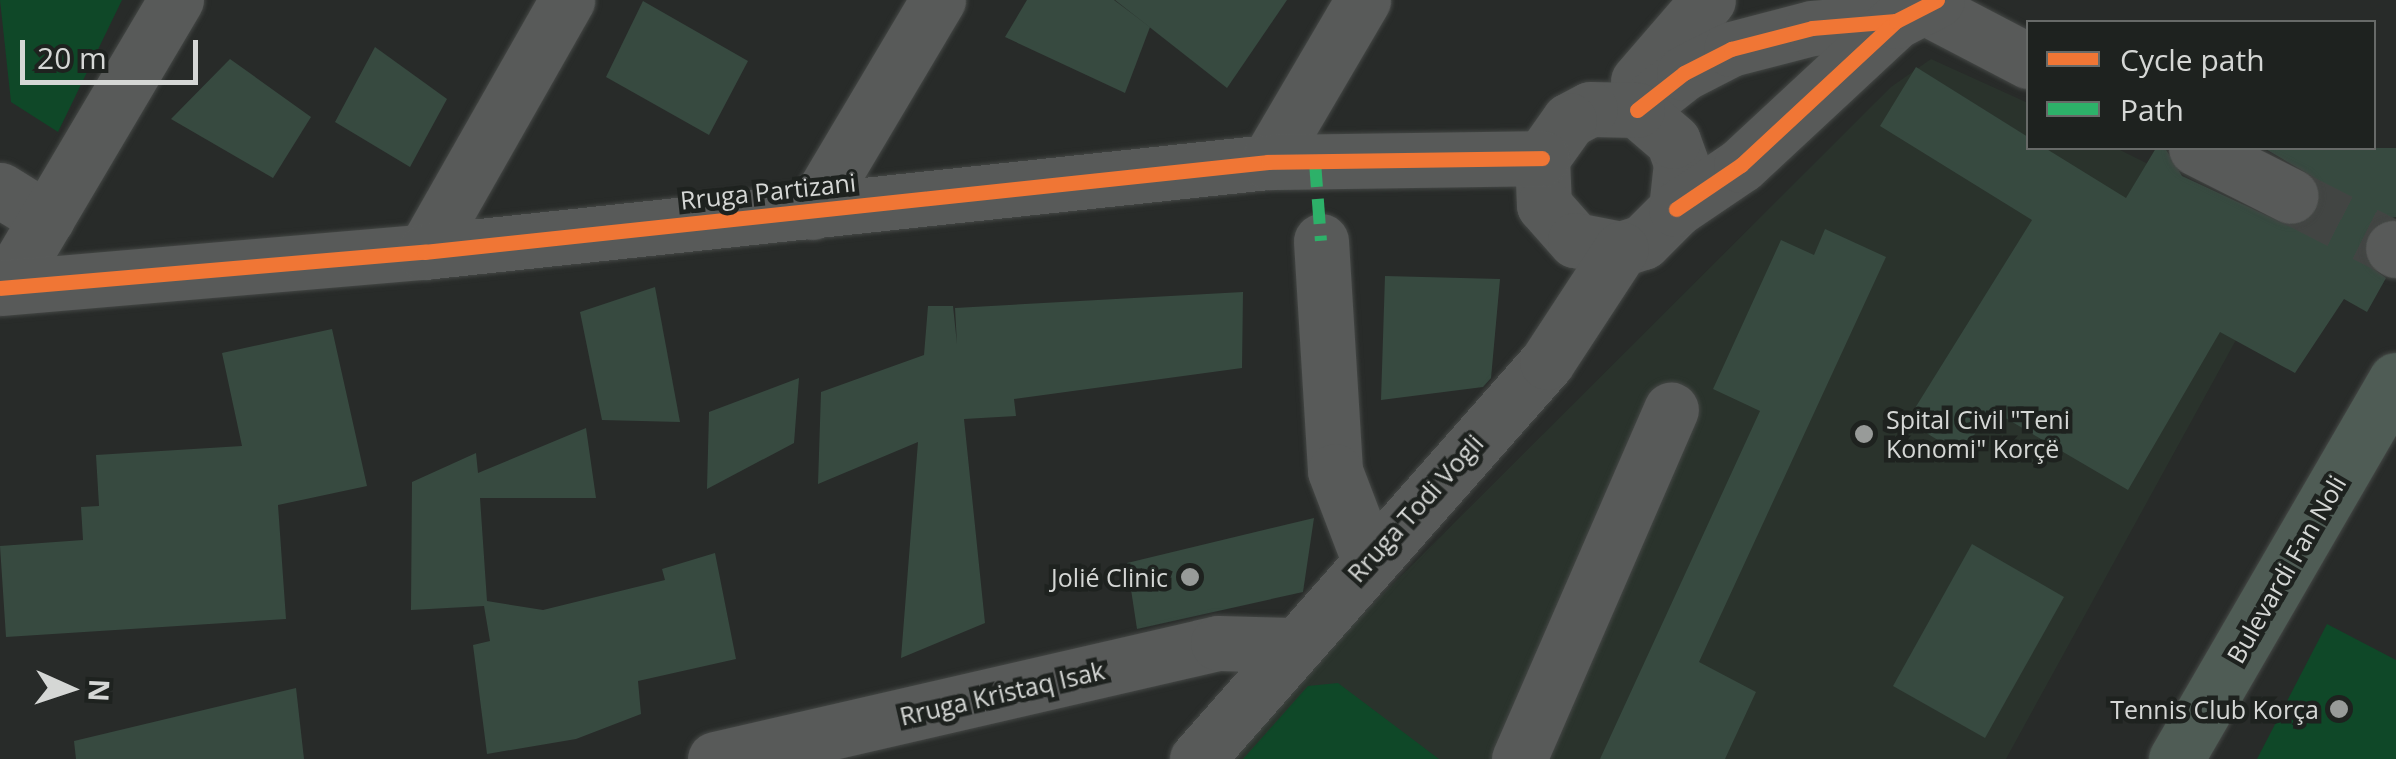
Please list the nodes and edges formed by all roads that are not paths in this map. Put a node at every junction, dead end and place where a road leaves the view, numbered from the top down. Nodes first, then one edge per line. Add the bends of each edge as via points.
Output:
1 (176, 0) edge
2 (567, 0) edge
3 (938, 0) edge
4 (1362, 0) edge
5 (1708, 0) edge
6 (1919, 9) edge
7 (2026, 60) edge
8 (1625, 108) junction
9 (2200, 150) edge
10 (1542, 158) junction
11 (1268, 162) junction
12 (0, 190) edge
13 (2291, 196) tunnel mouth
14 (1676, 209) junction
15 (812, 212) junction
16 (47, 219) junction
17 (1322, 241) dead end
18 (1621, 249) junction
19 (424, 252) junction
20 (3, 288) edge
21 (2396, 380) edge
22 (1671, 410) dead end
23 (1368, 560) junction
24 (1292, 645) junction
25 (714, 759) edge
26 (1197, 759) edge
27 (1519, 759) edge
28 (2176, 759) edge

1 - 16 street
2 - 19 street
3 - 15 street
4 - 11 street
5 - 8 street
6 - 7 street
6 - 8 street via 1732,49
6 - 14 street via 1741,166
8 - 10 street via 1568,120
8 - 14 street via 1658,123 1677,152 1682,186
9 - 13 street
10 - 11 street, Rruga Partizani
10 - 18 street via 1544,204 1557,225 1575,240
11 - 15 street, Rruga Partizani
12 - 16 street
14 - 18 street via 1662,228
15 - 19 street, Rruga Partizani
16 - 20 street
17 - 23 street via 1335,470
18 - 23 street, Rruga Todi Vogli via 1547,362
19 - 20 street, Rruga Partizani
21 - 28 main road, Bulevardi Fan Noli
22 - 27 street
23 - 24 street, Rruga Todi Vogli
24 - 25 street, Rruga Kristaq Isak via 1218,644
24 - 26 street, Rruga Todi Vogli

